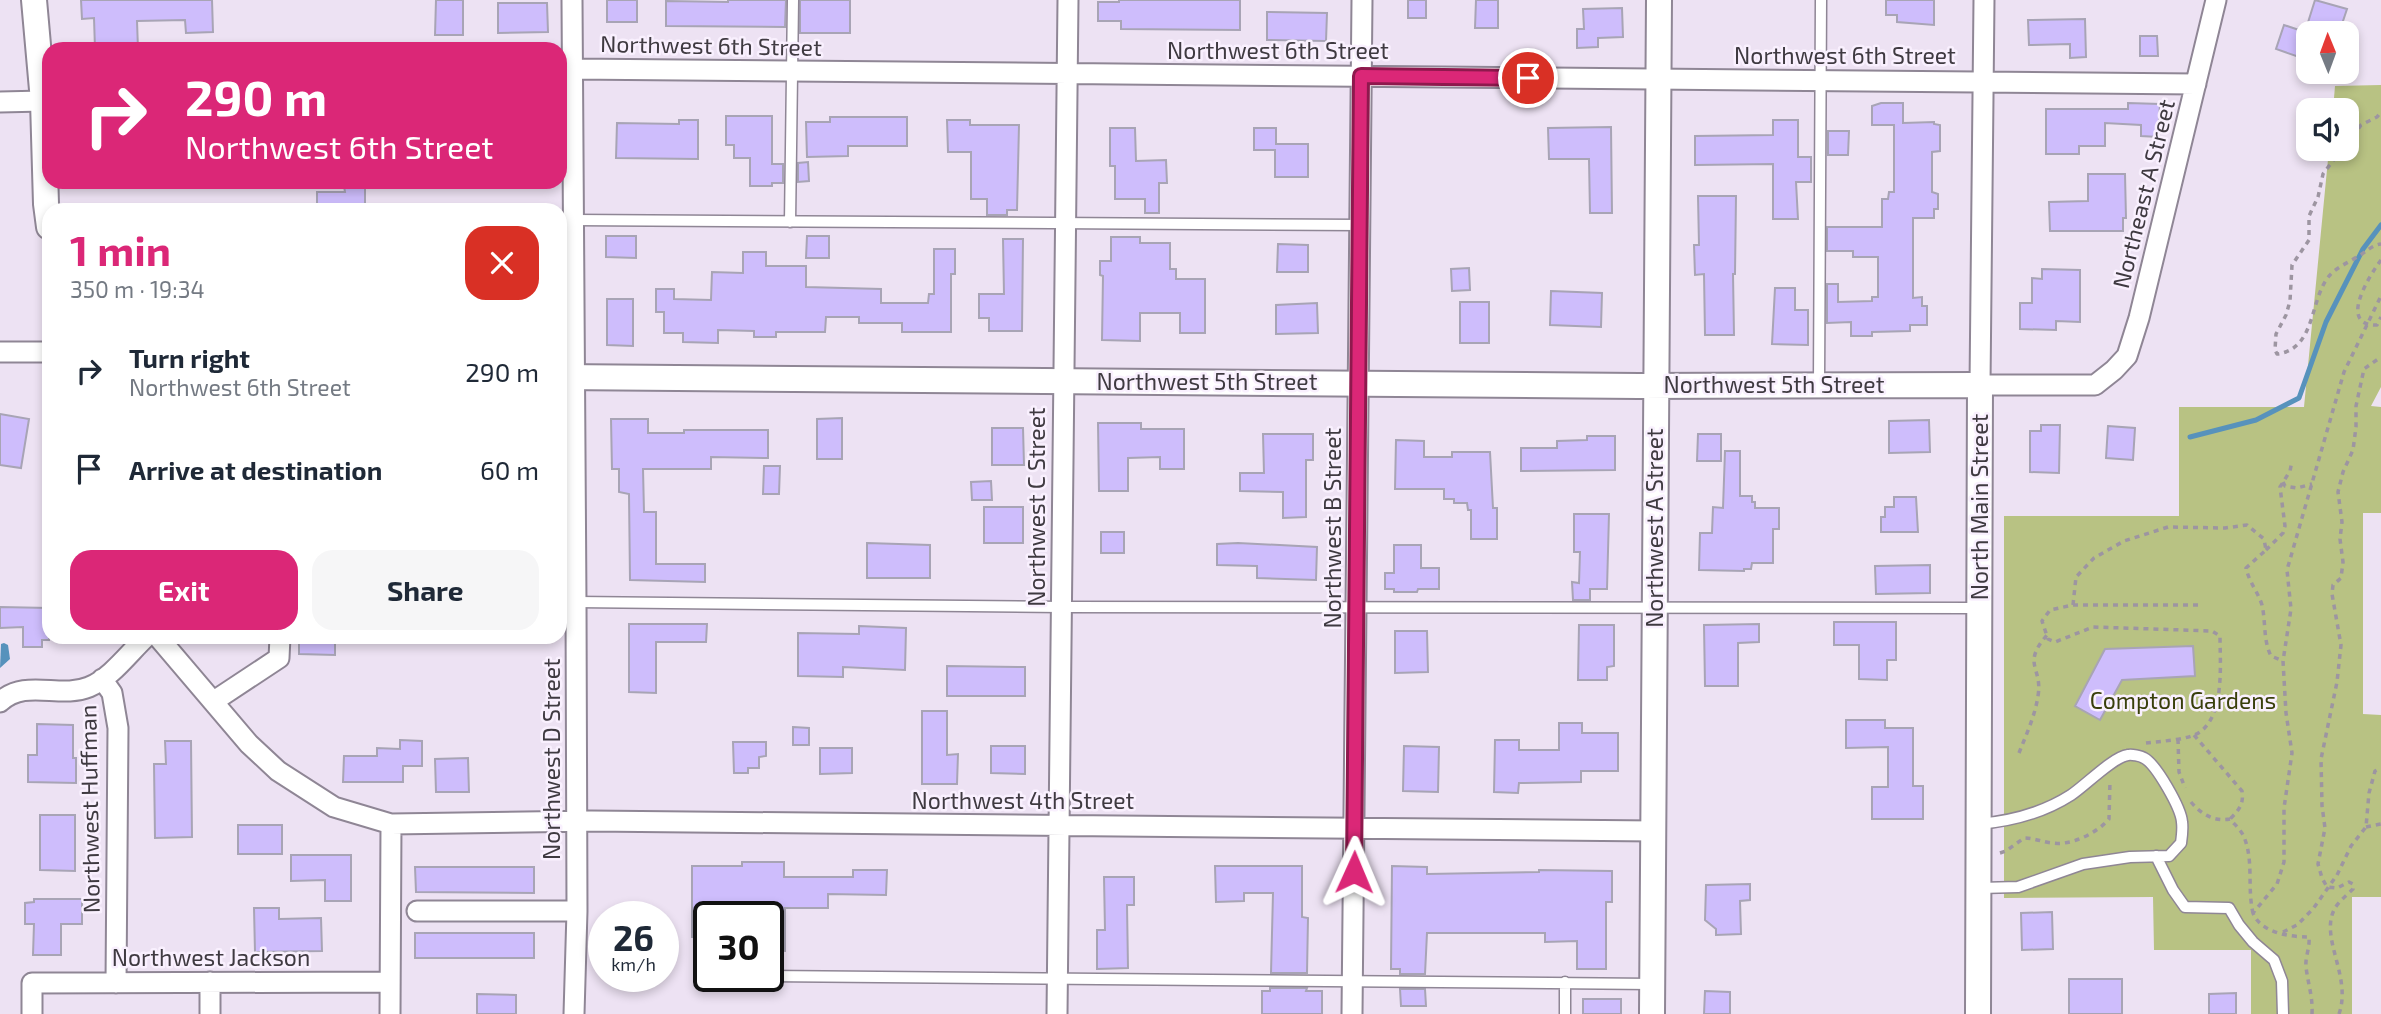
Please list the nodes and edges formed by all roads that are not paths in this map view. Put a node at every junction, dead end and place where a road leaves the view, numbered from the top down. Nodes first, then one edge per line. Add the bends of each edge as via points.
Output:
1 (34, 0) edge
2 (572, 0) edge
3 (793, 0) edge
4 (1068, 0) edge
5 (1362, 0) edge
6 (1659, 0) edge
7 (1821, 0) edge
8 (1984, 0) edge
9 (2216, 0) edge
10 (573, 69) junction
11 (791, 71) junction
12 (1068, 74) junction
13 (1361, 76) junction
14 (1658, 78) junction
15 (1821, 80) junction
16 (1983, 81) junction
17 (2196, 84) junction
18 (42, 91) edge
19 (0, 102) edge
20 (42, 102) edge
21 (574, 220) junction
22 (790, 222) junction
23 (1067, 223) junction
24 (1360, 225) junction
25 (0, 352) edge
26 (42, 352) edge
27 (567, 377) edge
28 (1063, 381) junction
29 (1358, 383) junction
30 (1819, 385) junction
31 (1980, 385) junction
32 (1656, 386) junction
33 (576, 602) junction
34 (1061, 607) junction
35 (1356, 607) junction
36 (1655, 608) junction
37 (1980, 608) junction
38 (139, 644) edge
39 (164, 644) edge
40 (280, 644) edge
41 (102, 679) junction
42 (214, 701) junction
43 (0, 702) edge
44 (577, 821) junction
45 (391, 824) junction
46 (1979, 824) junction
47 (1059, 826) junction
48 (1355, 827) junction
49 (1654, 831) junction
50 (2156, 856) junction
51 (1979, 888) junction
52 (417, 911) dead end
53 (577, 911) junction
54 (784, 976) edge
55 (1056, 981) junction
56 (1351, 981) junction
57 (210, 982) junction
58 (390, 982) junction
59 (1565, 982) junction
60 (116, 983) junction
61 (1652, 985) junction
62 (32, 1014) edge
63 (210, 1014) edge
64 (390, 1014) edge
65 (574, 1014) edge
66 (1057, 1014) edge
67 (1352, 1014) edge
68 (1565, 1014) edge
69 (1652, 1014) edge
70 (1978, 1014) edge
71 (2283, 1014) edge

1 - 18 street
2 - 10 street, Northwest D Street
3 - 11 lane
4 - 12 street, Northwest C Street
5 - 13 street, Northwest B Street
6 - 14 street, Northwest A Street
7 - 15 lane
8 - 16 street, North Main Street
9 - 17 street, Northeast A Street
10 - 11 street, Northwest 6th Street
10 - 21 street, Northwest D Street
11 - 12 street, Northwest 6th Street
11 - 22 lane
12 - 13 street, Northwest 6th Street
12 - 23 street, Northwest C Street
13 - 14 street, Northwest 6th Street
13 - 24 street, Northwest B Street
14 - 15 street, Northwest 6th Street
14 - 32 street, Northwest A Street
15 - 16 street, Northwest 6th Street
15 - 30 lane
16 - 17 street, Northwest 6th Street
16 - 31 street, North Main Street
17 - 31 street, Northeast A Street via 2127,356 2095,385
19 - 20 street
21 - 22 lane
21 - 27 street, Northwest D Street
22 - 23 lane
23 - 24 lane
23 - 28 street, Northwest C Street
24 - 29 street, Northwest B Street
25 - 26 street
27 - 28 street, Northwest 5th Street
27 - 33 street, Northwest D Street
28 - 29 street, Northwest 5th Street
28 - 34 street, Northwest C Street
29 - 32 street, Northwest 5th Street
29 - 35 street, Northwest B Street
30 - 31 street, Northwest 5th Street
30 - 32 street, Northwest 5th Street
31 - 37 street, North Main Street
32 - 36 street, Northwest A Street
33 - 34 lane
33 - 44 street, Northwest D Street
34 - 35 lane
34 - 47 street, Northwest C Street
35 - 36 lane
35 - 48 street, Northwest B Street
36 - 37 lane
36 - 49 street, Northwest A Street
37 - 46 street, North Main Street
38 - 41 street
39 - 42 street, Northwest 4th Street
40 - 42 street via 279,658
41 - 43 street via 77,690 20,690
41 - 60 street, Northwest Huffman via 112,693 118,728
42 - 45 street, Northwest 4th Street via 278,771 334,807
44 - 45 street, Northwest 4th Street
44 - 47 street, Northwest 4th Street
44 - 53 street, Northwest D Street
45 - 58 street
46 - 50 lane via 2013,821 2051,807 2113,761 2129,755 2144,757 2155,768 2183,820 2181,843 2169,856
46 - 51 street, North Main Street
47 - 48 street, Northwest 4th Street
47 - 55 street, Northwest C Street
48 - 49 street, Northwest 4th Street
48 - 56 street, Northwest B Street
49 - 61 street, Northwest A Street
50 - 51 lane via 2083,864 2018,887
50 - 71 lane via 2185,907 2228,908 2253,942 2274,960 2282,981
51 - 70 street, North Main Street
52 - 53 street
53 - 65 street, Northwest D Street
54 - 55 lane
55 - 56 lane
55 - 66 street, Northwest C Street
56 - 59 lane
56 - 67 street, Northwest B Street
57 - 58 street, Northwest Jackson
57 - 60 street, Northwest Jackson
57 - 63 street
58 - 64 street
59 - 61 lane
59 - 68 lane
60 - 62 street, Northwest Jackson via 32,983
61 - 69 street, Northwest A Street

